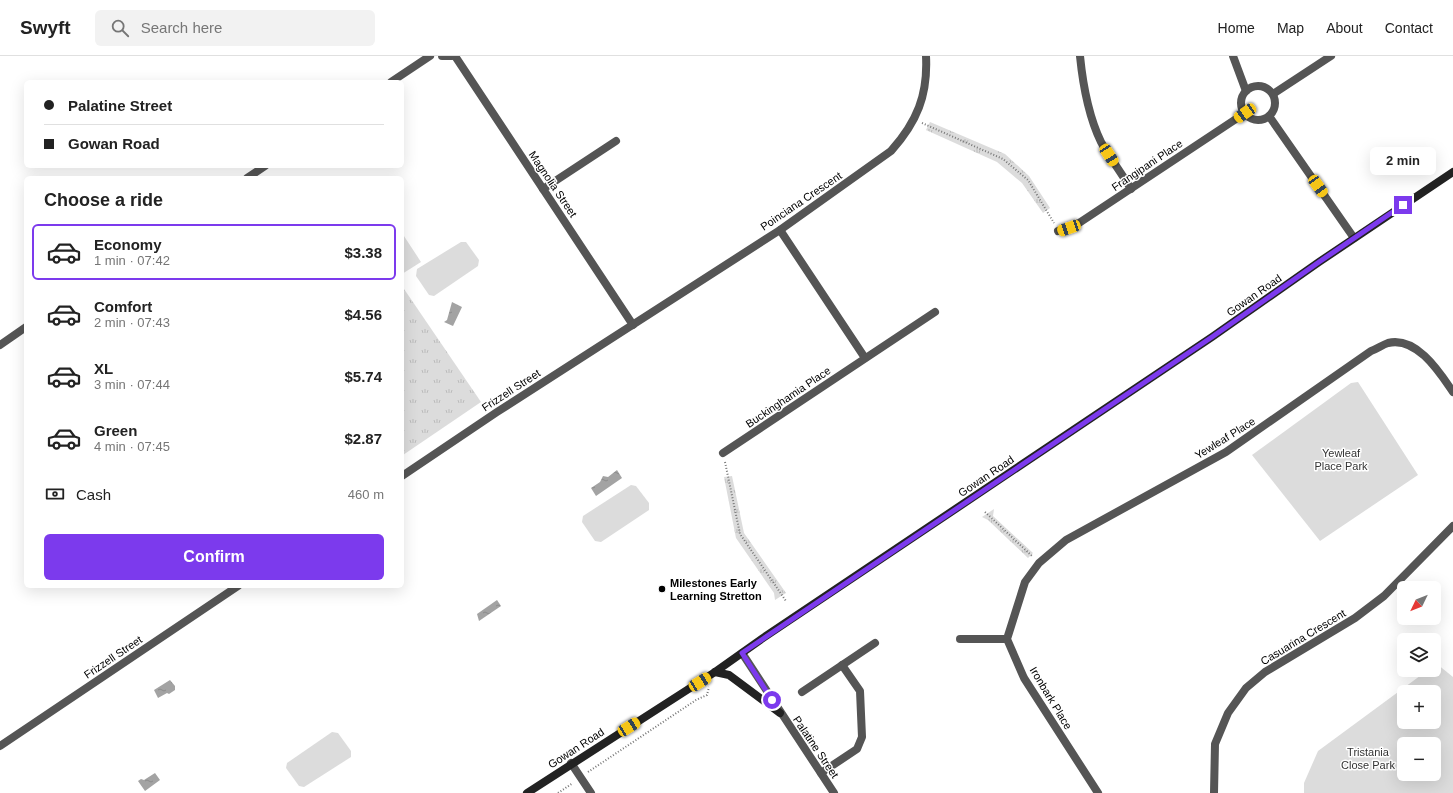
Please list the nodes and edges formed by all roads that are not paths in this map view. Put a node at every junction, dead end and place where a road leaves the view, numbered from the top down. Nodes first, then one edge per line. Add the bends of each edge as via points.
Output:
1 (430, 56) edge
2 (442, 56) edge
3 (454, 56) edge
4 (926, 56) edge
5 (1080, 56) edge
6 (1233, 56) edge
7 (1331, 56) edge
8 (394, 80) edge
9 (1246, 91) junction
10 (1273, 94) junction
11 (1245, 113) junction
12 (1269, 116) junction
13 (616, 141) dead end
14 (262, 168) edge
15 (1453, 172) edge
16 (251, 176) edge
17 (543, 189) junction
18 (1131, 189) junction
19 (780, 230) junction
20 (1058, 231) road end
21 (1354, 238) junction
22 (935, 312) dead end
23 (633, 325) junction
24 (24, 328) edge
25 (0, 344) edge
26 (866, 358) junction
27 (1453, 392) edge
28 (723, 453) road end
29 (404, 475) edge
30 (1453, 526) edge
31 (235, 588) edge
32 (960, 638) dead end
33 (1007, 639) junction
34 (874, 643) dead end
35 (742, 653) junction
36 (842, 665) junction
37 (715, 672) junction
38 (802, 692) dead end
39 (780, 713) junction
40 (0, 746) edge
41 (571, 764) junction
42 (821, 773) junction
43 (1096, 792) edge
44 (527, 793) edge
45 (591, 793) edge
46 (834, 793) edge
47 (1214, 793) edge

1 - 8 street
2 - 3 street
3 - 17 street, Magnolia Street
4 - 19 street, Poinciana Crescent via 927,73 923,99 906,135 891,151
5 - 18 street via 1092,122 1102,144
6 - 9 street
7 - 10 street
9 - 10 street via 1263,87
9 - 11 street via 1242,102
10 - 12 street via 1274,108
11 - 12 street via 1259,120
11 - 18 street, Frangipani Place
12 - 21 street
13 - 17 street
14 - 16 street
15 - 21 main road, Gowan Road
17 - 23 street, Magnolia Street
18 - 20 street, Frangipani Place via 1079,223
19 - 23 street, Poinciana Crescent
19 - 26 street
21 - 35 main road, Gowan Road via 1212,337
22 - 26 street, Buckinghamia Place
23 - 29 street, Frizzell Street
24 - 25 street
26 - 28 street, Buckinghamia Place
27 - 33 street, Yewleaf Place via 1426,355 1407,345 1389,343 1371,351 1226,452 1066,540 1039,563 1025,582
30 - 47 street, Casuarina Crescent via 1378,600 1355,618 1265,672 1246,688 1228,713 1215,744
31 - 40 street, Frizzell Street
32 - 33 street
33 - 43 street, Ironbark Place via 1024,678
34 - 36 street
35 - 37 main road, Gowan Road
35 - 39 street, Palatine Street
36 - 38 street
36 - 42 street via 860,691 862,737 857,749
37 - 39 main road via 729,675
37 - 41 main road, Gowan Road
39 - 42 street, Palatine Street
41 - 44 main road, Gowan Road
41 - 45 street
42 - 46 street, Palatine Street

